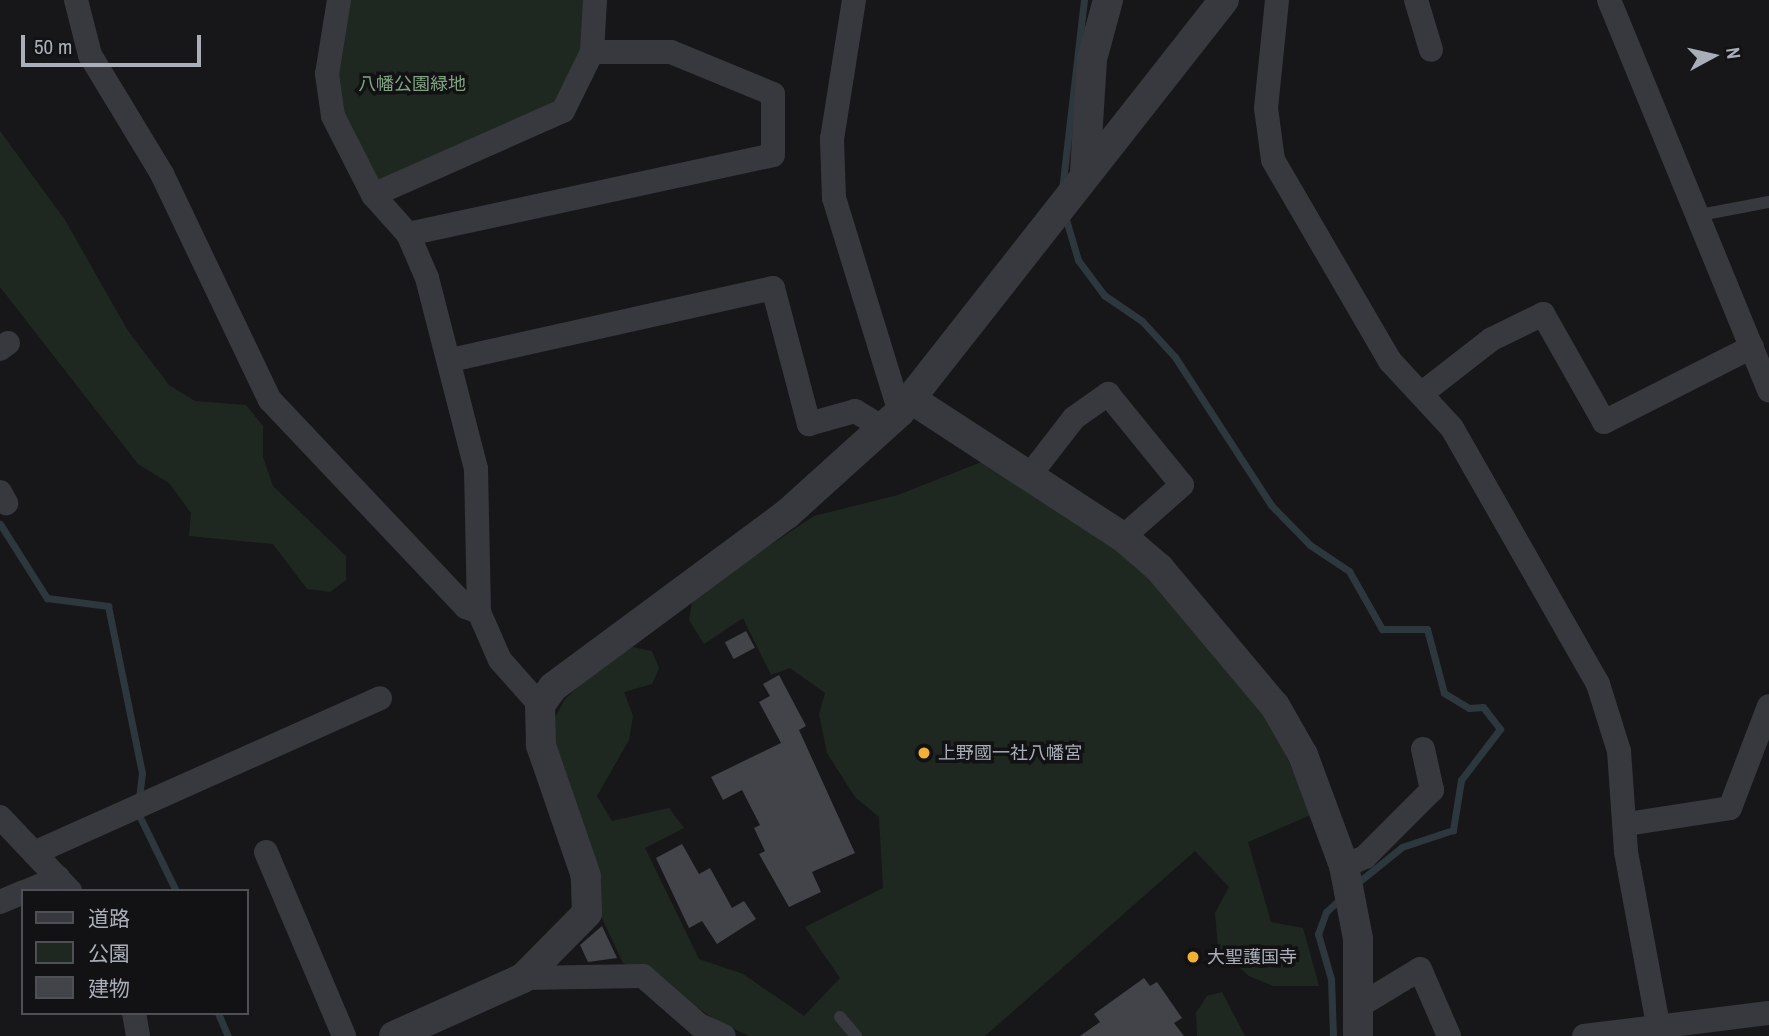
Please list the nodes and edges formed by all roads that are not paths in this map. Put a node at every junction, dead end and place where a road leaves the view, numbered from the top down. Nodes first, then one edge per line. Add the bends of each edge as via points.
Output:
1 (76, 0) edge
2 (339, 0) edge
3 (595, 0) edge
4 (854, 0) edge
5 (1108, 0) edge
6 (1224, 0) edge
7 (1278, 0) edge
8 (1416, 0) edge
9 (1609, 0) edge
10 (1431, 50) dead end
11 (592, 52) junction
12 (1085, 171) junction
13 (373, 195) junction
14 (1769, 202) edge
15 (1700, 215) junction
16 (408, 234) junction
17 (1752, 347) junction
18 (450, 360) junction
19 (1769, 391) edge
20 (1421, 394) junction
21 (898, 413) junction
22 (1029, 476) junction
23 (1123, 537) junction
24 (479, 612) junction
25 (380, 698) dead end
26 (540, 705) junction
27 (1769, 706) edge
28 (1423, 749) dead end
29 (0, 817) edge
30 (1627, 824) junction
31 (266, 852) dead end
32 (34, 853) junction
33 (1344, 866) junction
34 (64, 884) edge
35 (40, 889) edge
36 (21, 894) edge
37 (0, 902) edge
38 (523, 978) junction
39 (1359, 1006) junction
40 (1769, 1013) edge
41 (134, 1015) edge
42 (840, 1017) dead end
43 (1675, 1028) edge
44 (138, 1036) edge
45 (344, 1036) edge
46 (394, 1036) edge
47 (724, 1036) edge
48 (856, 1036) edge
49 (1358, 1036) edge
50 (1448, 1036) edge
51 (1584, 1036) edge

1 - 24 street via 90,55 162,174 270,400 466,607
2 - 13 street via 327,95
3 - 11 street
4 - 21 street via 832,139 834,198
5 - 12 street via 1092,59
6 - 12 street
7 - 20 street via 1267,82 1273,160 1390,361
8 - 10 street
9 - 15 street
11 - 13 street via 563,111
11 - 16 street via 671,52 773,94 773,155
12 - 21 street
13 - 16 street
14 - 15 lane
15 - 17 street
16 - 18 street
17 - 19 street
17 - 20 street via 1604,422 1543,314 1492,340
18 - 21 street via 774,288 809,424 855,411
18 - 24 street via 476,469
20 - 30 street via 1452,428 1598,684 1619,751
21 - 22 street
21 - 26 street via 787,514 617,636
22 - 23 street
22 - 23 street via 1074,418 1108,394 1182,485
23 - 33 street via 1159,568 1275,706 1303,755
24 - 26 street via 500,660
25 - 32 street
26 - 38 street via 541,745 589,897 587,913
27 - 30 street via 1730,808
28 - 33 street via 1432,790 1365,856
29 - 32 street
30 - 43 street via 1626,852
31 - 45 street
32 - 34 street
33 - 39 street via 1358,939
34 - 35 street
36 - 37 street
38 - 46 street
38 - 47 street via 643,976 699,1025
39 - 49 street
39 - 50 street via 1420,969
40 - 43 street
41 - 44 street
42 - 48 lane
43 - 51 street

